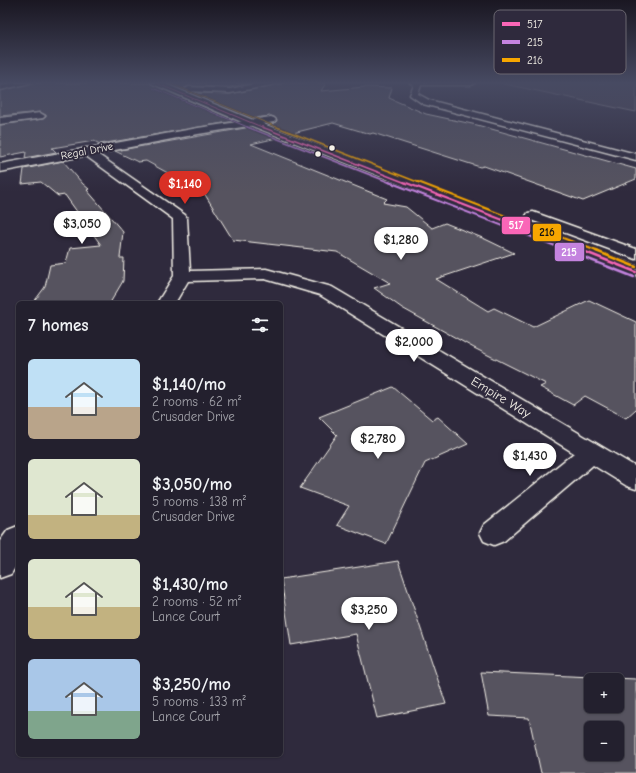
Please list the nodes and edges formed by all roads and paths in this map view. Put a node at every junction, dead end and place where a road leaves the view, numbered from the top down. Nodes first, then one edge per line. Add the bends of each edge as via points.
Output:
1 (15, 119) edge
2 (243, 119) edge
3 (262, 119) edge
4 (270, 119) edge
5 (491, 119) edge
6 (0, 121) edge
7 (249, 122) junction
8 (299, 130) junction
9 (320, 149) junction
10 (86, 151) junction
11 (636, 157) edge
12 (0, 168) edge
13 (636, 254) edge
14 (636, 272) edge
15 (182, 276) junction
16 (167, 301) edge
17 (592, 452) junction
18 (636, 479) edge
19 (494, 533) dead end
20 (16, 541) edge
21 (0, 565) edge

1 - 6 street
2 - 7 street
3 - 7 street, Regal Drive
4 - 8 street
5 - 11 street
7 - 9 street
7 - 10 street, Regal Drive
8 - 9 street via 296,134 317,142
8 - 13 street
9 - 14 street
10 - 12 street, Regal Drive
10 - 15 street via 180,218
15 - 16 street
15 - 17 street, Empire Way via 266,274 326,291
17 - 18 street, Empire Way
17 - 19 street
20 - 21 street

